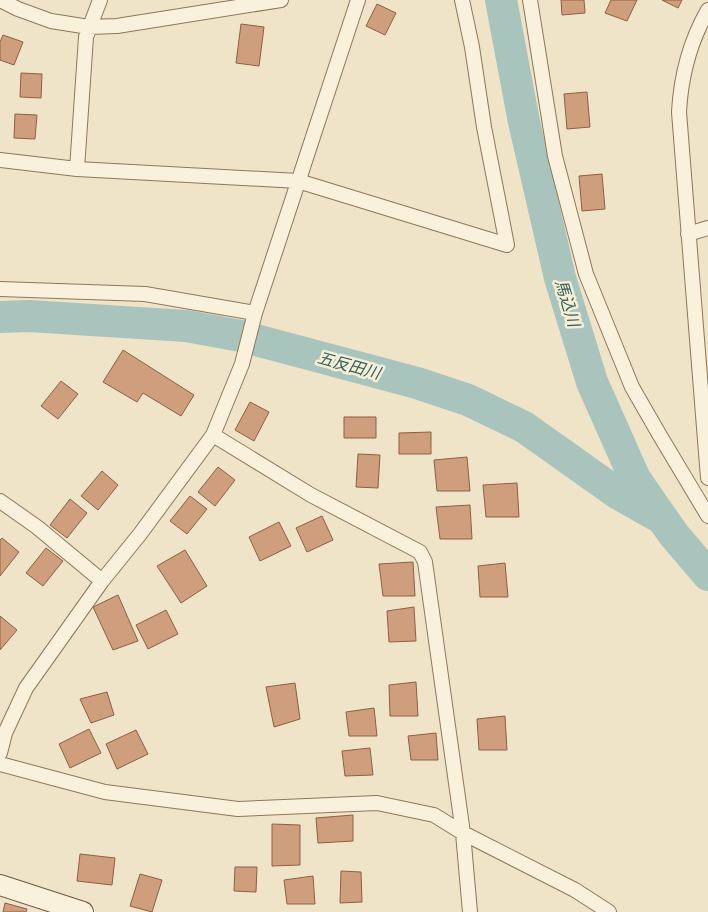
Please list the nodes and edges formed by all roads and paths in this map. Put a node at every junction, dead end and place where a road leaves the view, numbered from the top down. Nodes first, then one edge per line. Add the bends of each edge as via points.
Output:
1 (0, 0) edge
2 (100, 0) edge
3 (281, 0) edge
4 (358, 0) edge
5 (462, 0) edge
6 (530, 0) edge
7 (708, 10) edge
8 (89, 27) junction
9 (0, 160) edge
10 (77, 169) junction
11 (298, 182) junction
12 (708, 228) edge
13 (688, 234) junction
14 (0, 289) edge
15 (255, 314) junction
16 (213, 435) junction
17 (708, 478) edge
18 (0, 501) edge
19 (708, 516) edge
20 (102, 581) junction
21 (0, 753) edge
22 (0, 764) edge
23 (464, 833) junction
24 (0, 885) edge
25 (83, 912) edge
26 (470, 912) edge
27 (609, 912) edge

1 - 8 street via 51,21
2 - 8 street
3 - 8 street via 117,26
4 - 11 street
5 - 11 street via 507,246
6 - 19 street via 555,156 586,274 632,387
7 - 13 street via 683,70 680,87
8 - 10 street
9 - 10 street
10 - 11 street
11 - 15 street
12 - 13 street
13 - 17 street
14 - 15 street via 145,294
15 - 16 street via 242,364
16 - 20 street
16 - 23 street via 311,496 420,552 425,562
18 - 20 street
20 - 21 street via 26,688 5,732
22 - 23 street via 105,792 238,809 377,802 434,815
23 - 26 street
23 - 27 street via 575,890
24 - 25 main road

